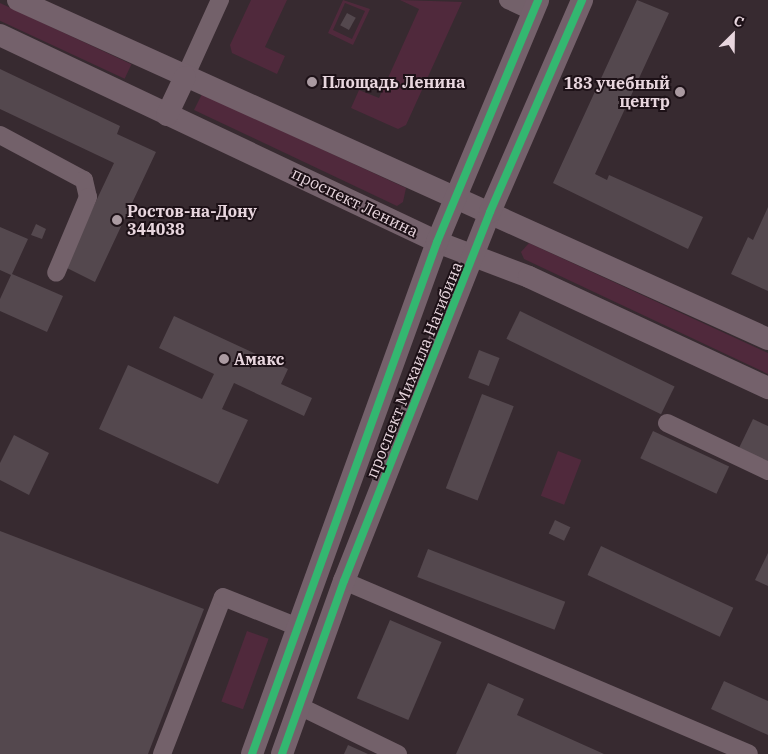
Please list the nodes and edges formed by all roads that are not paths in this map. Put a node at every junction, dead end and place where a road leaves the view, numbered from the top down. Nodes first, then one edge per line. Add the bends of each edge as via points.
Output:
1 (18, 0) edge
2 (220, 0) edge
3 (508, 0) edge
4 (582, 0) edge
5 (535, 6) edge
6 (0, 35) edge
7 (185, 77) junction
8 (167, 115) junction
9 (0, 135) edge
10 (454, 196) junction
11 (490, 212) junction
12 (437, 242) junction
13 (473, 257) junction
14 (56, 273) dead end
15 (768, 339) edge
16 (768, 388) edge
17 (667, 423) dead end
18 (768, 471) edge
19 (344, 581) junction
20 (298, 627) junction
21 (299, 706) junction
22 (162, 754) edge
23 (252, 754) edge
24 (282, 754) edge
25 (398, 754) edge
26 (749, 754) edge

1 - 7 main road
2 - 7 street
3 - 5 street
4 - 11 main road, проспект Михаила Нагибина
5 - 10 main road, проспект Михаила Нагибина
6 - 8 main road, проспект Ленина
7 - 8 main road
7 - 10 main road
8 - 12 main road, проспект Ленина
9 - 14 street via 84,180 88,197
10 - 11 main road
10 - 12 main road, проспект Михаила Нагибина
11 - 13 main road, проспект Михаила Нагибина
11 - 15 main road
12 - 13 main road, проспект Ленина
12 - 20 main road, проспект Михаила Нагибина
13 - 16 main road, проспект Ленина via 529,277
13 - 19 main road, проспект Михаила Нагибина
17 - 18 street
19 - 21 main road, проспект Михаила Нагибина
19 - 26 street
20 - 22 street via 223,597
20 - 23 main road, проспект Михаила Нагибина
21 - 24 main road, проспект Михаила Нагибина
21 - 25 street

